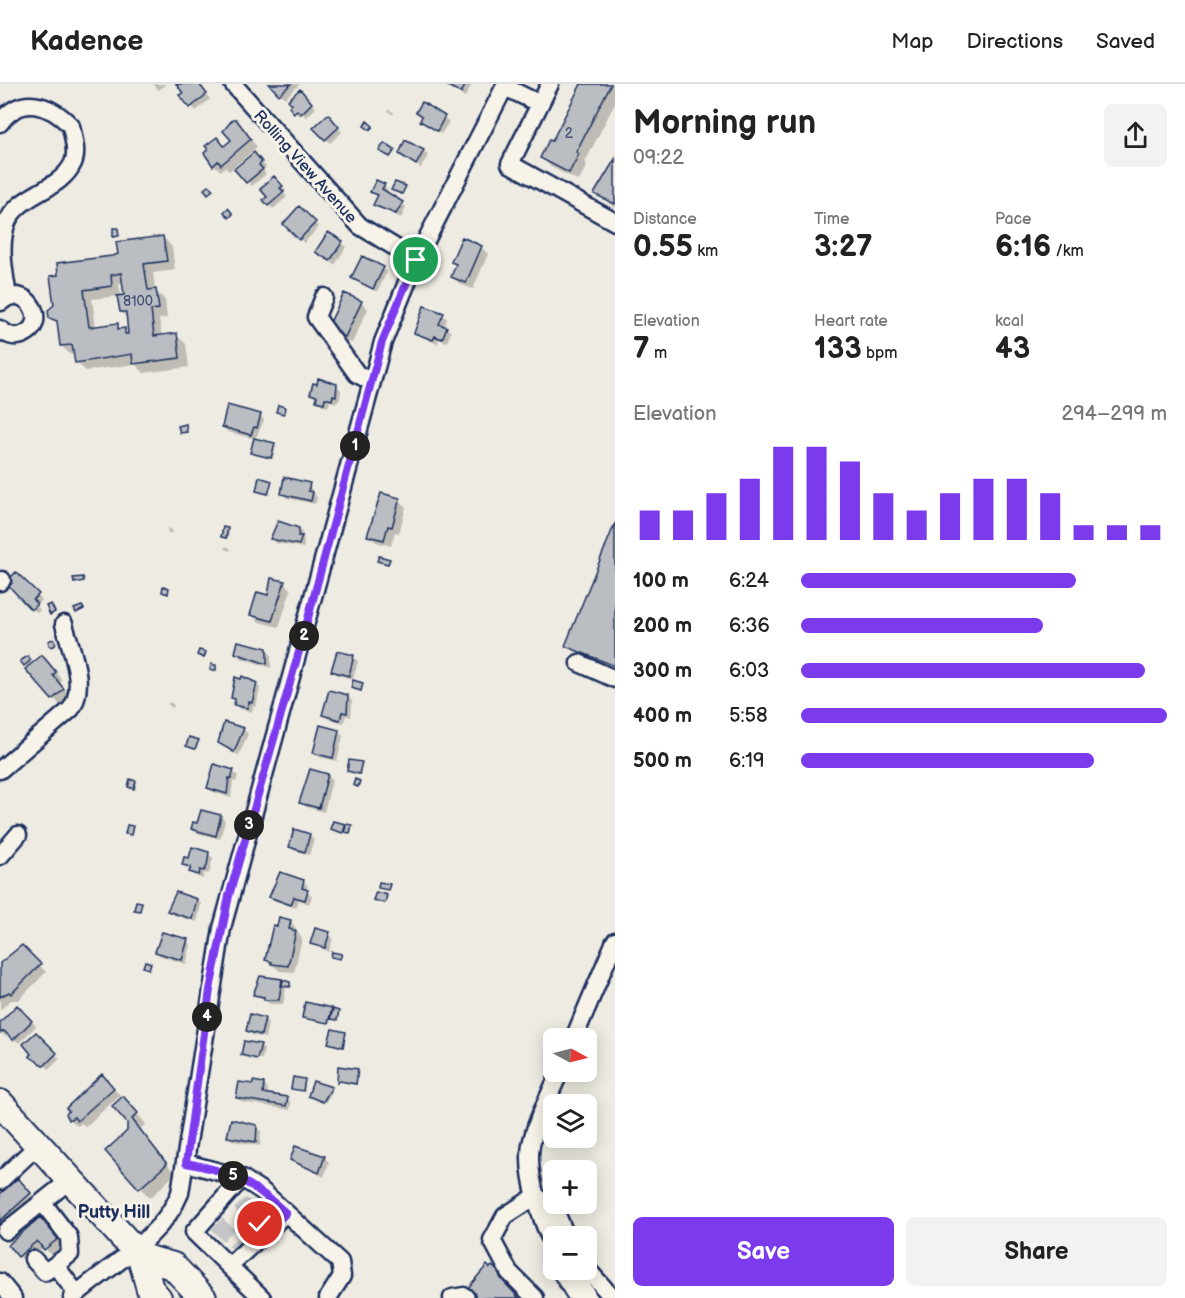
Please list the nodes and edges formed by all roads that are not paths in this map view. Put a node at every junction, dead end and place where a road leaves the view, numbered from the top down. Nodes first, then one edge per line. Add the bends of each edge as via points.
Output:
1 (233, 84) edge
2 (550, 84) edge
3 (506, 85) edge
4 (540, 104) junction
5 (0, 123) edge
6 (615, 222) edge
7 (416, 260) junction
8 (324, 297) dead end
9 (4, 300) edge
10 (0, 329) edge
11 (372, 382) junction
12 (64, 624) dead end
13 (579, 663) dead end
14 (615, 679) edge
15 (0, 770) edge
16 (18, 835) dead end
17 (0, 856) edge
18 (615, 941) edge
19 (578, 1028) edge
20 (556, 1082) edge
21 (0, 1103) edge
22 (38, 1145) junction
23 (186, 1163) junction
24 (242, 1178) junction
25 (70, 1180) junction
26 (0, 1181) edge
27 (536, 1196) junction
28 (43, 1203) junction
29 (286, 1213) junction
30 (547, 1226) edge
31 (562, 1226) edge
32 (6, 1231) dead end
33 (138, 1253) junction
34 (33, 1259) dead end
35 (55, 1265) junction
36 (229, 1266) junction
37 (572, 1280) edge
38 (576, 1280) edge
39 (597, 1280) edge
40 (0, 1282) edge
41 (75, 1296) edge
42 (13, 1298) edge
43 (158, 1298) edge
44 (203, 1298) edge
45 (262, 1298) edge
46 (328, 1298) edge
47 (452, 1298) edge
48 (466, 1298) edge
49 (534, 1298) edge
50 (583, 1298) edge
51 (592, 1298) edge
52 (613, 1298) edge

1 - 7 street, Rolling View Avenue via 360,226
2 - 4 street
3 - 4 street
3 - 7 street
4 - 6 street via 510,164
5 - 9 street via 20,108 48,107 71,126 75,149 73,162 64,174 22,201 4,231
7 - 11 street via 391,318
8 - 11 street via 316,317 357,374
9 - 10 street via 18,296 30,302 35,324 19,336 7,335
11 - 23 street via 222,928
12 - 15 street via 78,680 77,698 71,710
13 - 14 street
16 - 17 street
18 - 19 street
20 - 27 street via 531,1146
21 - 22 highway
22 - 25 highway
22 - 26 street
23 - 24 street
23 - 33 street via 180,1192 167,1218
24 - 29 street
24 - 36 street via 235,1197 213,1220 194,1232
25 - 28 street
25 - 33 highway
27 - 30 street
27 - 31 street via 554,1208
27 - 49 street via 505,1216 492,1240 509,1272
28 - 32 street
28 - 35 street via 69,1237 70,1254
29 - 36 street via 264,1227
29 - 46 street via 340,1262 342,1276
33 - 41 street
33 - 43 highway via 150,1289
33 - 44 highway via 174,1266
34 - 35 street via 45,1272
35 - 41 street
36 - 45 street
37 - 50 highway
38 - 51 street
39 - 52 street
40 - 42 street
47 - 48 street

